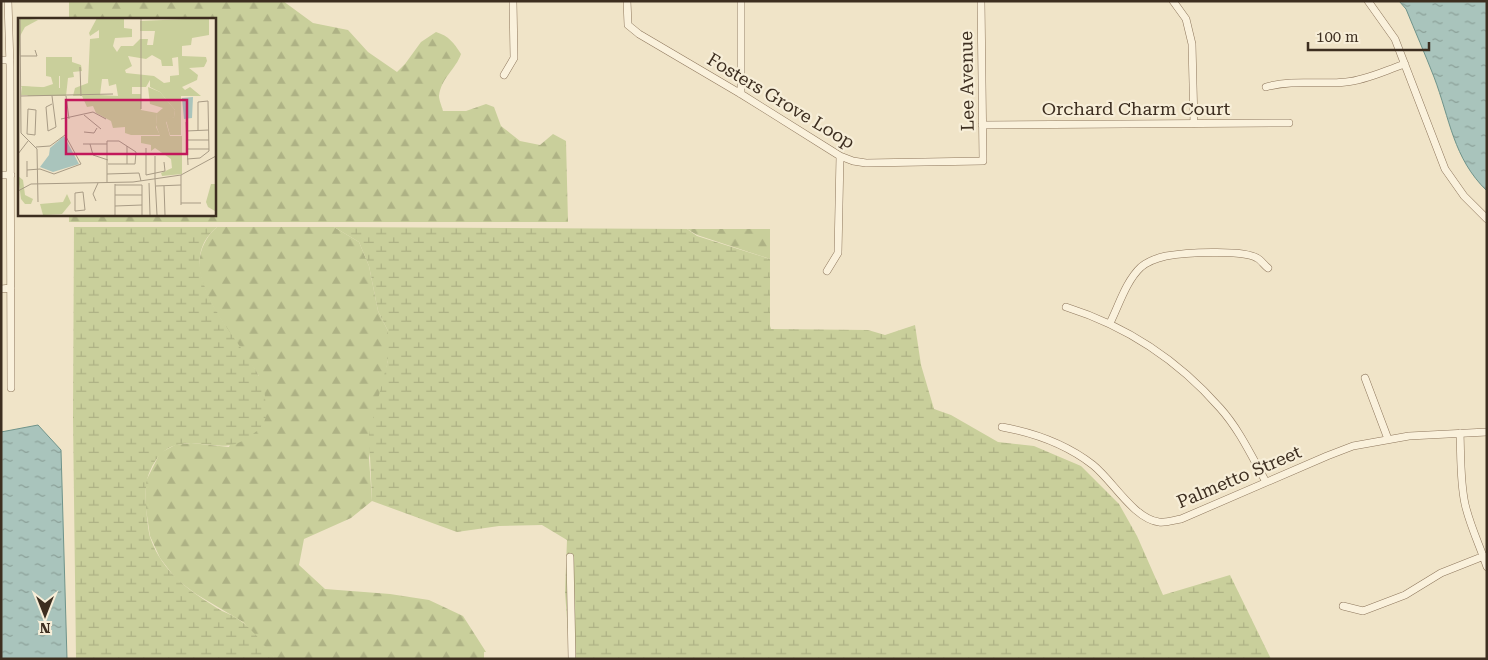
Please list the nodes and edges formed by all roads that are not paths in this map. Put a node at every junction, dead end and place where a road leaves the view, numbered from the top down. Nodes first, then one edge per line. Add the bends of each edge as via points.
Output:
1 (8, 1) edge
2 (513, 1) edge
3 (627, 1) edge
4 (741, 1) edge
5 (981, 1) edge
6 (1173, 1) edge
7 (1368, 1) edge
8 (1, 60) edge
9 (10, 60) junction
10 (1405, 64) junction
11 (504, 75) dead end
12 (1266, 87) dead end
13 (741, 94) junction
14 (1289, 123) dead end
15 (1194, 124) junction
16 (982, 125) junction
17 (840, 156) junction
18 (983, 161) joint
19 (11, 174) junction
20 (1, 175) edge
21 (1487, 219) edge
22 (1268, 268) dead end
23 (826, 271) dead end
24 (11, 288) junction
25 (1, 289) edge
26 (1066, 307) dead end
27 (1110, 324) junction
28 (1365, 378) dead end
29 (11, 388) dead end
30 (1002, 427) dead end
31 (1487, 432) edge
32 (1460, 433) junction
33 (1388, 439) junction
34 (1266, 482) junction
35 (570, 556) dead end
36 (1484, 556) junction
37 (1487, 567) edge
38 (1343, 606) dead end
39 (572, 659) edge

1 - 9 street
2 - 11 street via 514,58
3 - 13 street, Fosters Grove Loop via 628,25 639,34
4 - 13 street
5 - 16 street, Lee Avenue
6 - 15 street via 1186,19 1192,44
7 - 10 street via 1395,39
8 - 9 street
9 - 19 street
10 - 12 street via 1358,80 1288,82
10 - 21 street via 1445,169 1464,196
13 - 17 street, Fosters Grove Loop
14 - 15 street, Orchard Charm Court
15 - 16 street, Orchard Charm Court
16 - 18 street, Lee Avenue
17 - 18 street, Fosters Grove Loop via 866,163
17 - 23 street via 838,253
19 - 20 street
19 - 24 street
22 - 27 street via 1256,257 1234,253 1165,256 1143,265 1137,272
24 - 25 street
24 - 29 street
26 - 27 street
27 - 34 street via 1166,358 1221,408
28 - 33 street
30 - 34 street, Palmetto Street via 1046,438 1069,450 1110,481 1144,518 1158,522 1182,519
31 - 32 street, Palmetto Street
32 - 33 street, Palmetto Street
32 - 36 street via 1465,503 1472,530
33 - 34 street, Palmetto Street via 1353,446
35 - 39 street
36 - 37 street
36 - 38 street via 1441,573 1405,595 1363,611

